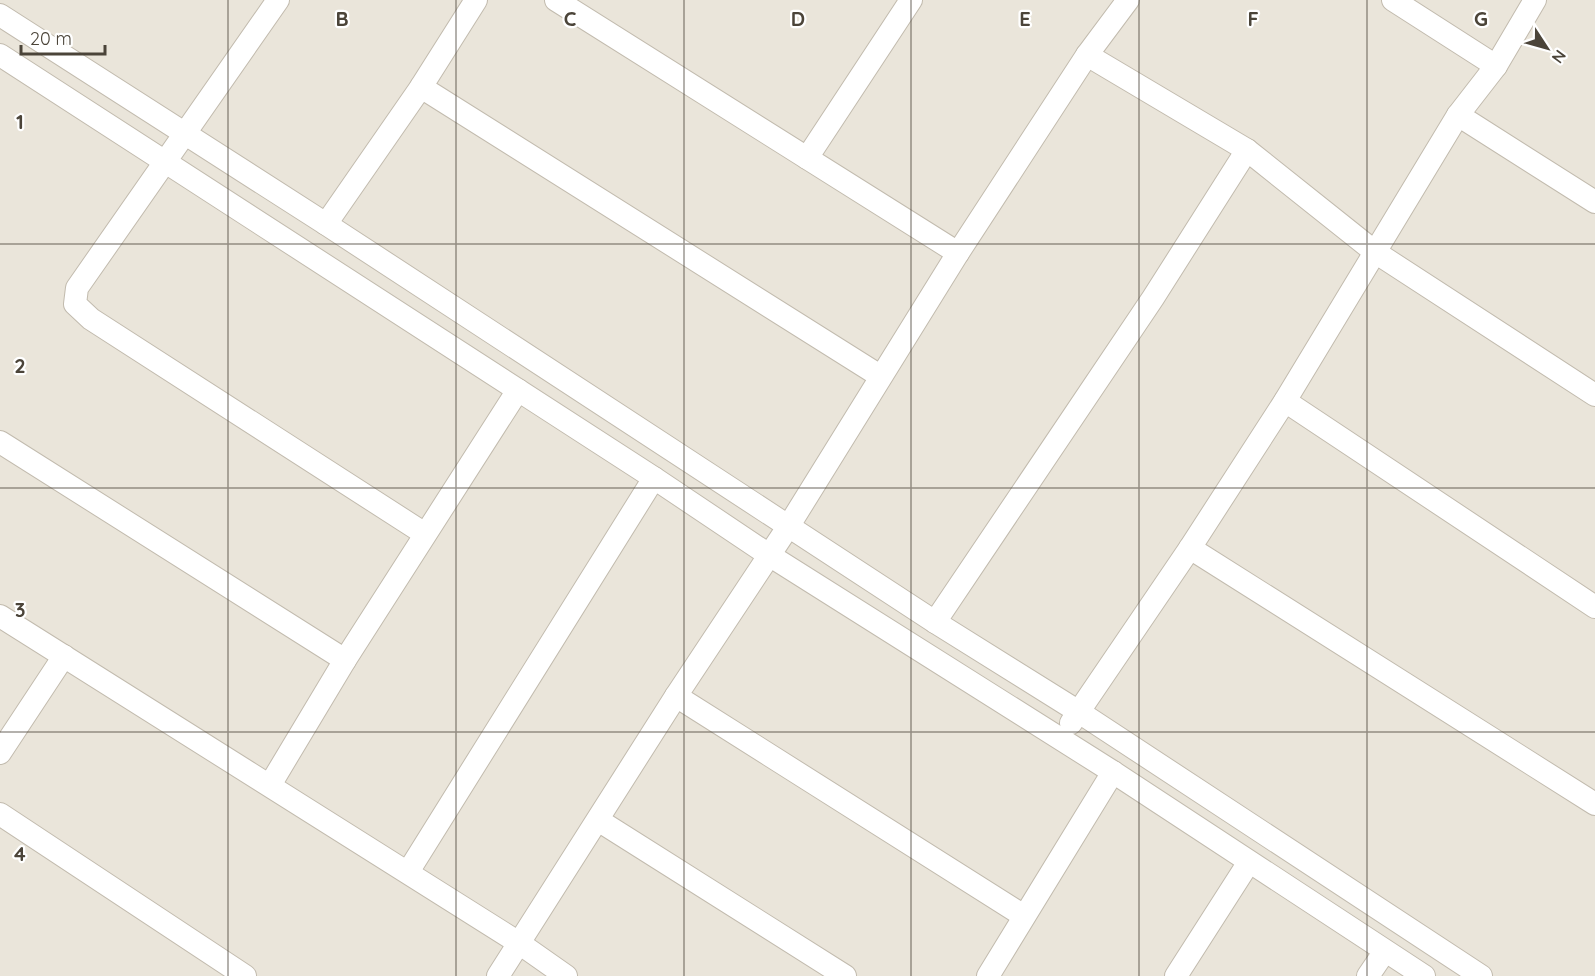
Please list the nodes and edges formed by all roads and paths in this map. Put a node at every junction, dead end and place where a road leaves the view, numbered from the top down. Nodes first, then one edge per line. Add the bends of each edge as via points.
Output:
1 (278, 0) edge
2 (476, 0) edge
3 (556, 0) edge
4 (911, 0) edge
5 (1128, 0) edge
6 (1393, 0) edge
7 (1535, 0) edge
8 (0, 15) edge
9 (0, 55) edge
10 (1087, 55) junction
11 (1496, 66) junction
12 (421, 87) junction
13 (1458, 115) junction
14 (185, 134) junction
15 (1247, 150) junction
16 (807, 158) junction
17 (166, 162) junction
18 (1595, 202) edge
19 (326, 224) junction
20 (1375, 252) junction
21 (958, 253) junction
22 (880, 376) junction
23 (518, 390) junction
24 (1595, 395) edge
25 (1285, 401) junction
26 (0, 442) edge
27 (654, 478) junction
28 (788, 527) junction
29 (425, 534) junction
30 (1190, 548) junction
31 (769, 555) junction
32 (1595, 607) edge
33 (0, 616) edge
34 (935, 622) junction
35 (64, 656) junction
36 (345, 660) junction
37 (676, 696) junction
38 (1079, 712) junction
39 (1061, 739) junction
40 (0, 753) edge
41 (1113, 772) junction
42 (270, 785) junction
43 (1595, 804) edge
44 (0, 814) edge
45 (598, 820) junction
46 (1249, 862) junction
47 (408, 872) junction
48 (1024, 916) junction
49 (519, 943) junction
50 (1385, 951) junction
51 (245, 976) edge
52 (498, 976) edge
53 (566, 976) edge
54 (845, 976) edge
55 (988, 976) edge
56 (1176, 976) edge
57 (1368, 976) edge
58 (1425, 976) edge
59 (1481, 976) edge

1 - 14 street
2 - 12 street
3 - 16 street
4 - 16 street
5 - 10 street
6 - 11 street
7 - 11 street
8 - 14 street
9 - 17 street
10 - 15 street
10 - 21 street
11 - 13 street
12 - 19 street
12 - 22 street
13 - 18 street
13 - 20 street
14 - 17 street
14 - 19 street
15 - 20 street
15 - 34 street
16 - 21 street
17 - 23 street
17 - 29 street via 77,288 75,304 91,320
19 - 28 street
20 - 24 street
20 - 25 street
21 - 22 street
22 - 28 street
23 - 27 street
23 - 29 street
25 - 30 street
25 - 32 street
26 - 36 street
27 - 31 street
27 - 47 street
28 - 31 street
28 - 34 street
29 - 36 street
30 - 38 street
30 - 43 street
31 - 37 street
31 - 39 street
33 - 35 street
34 - 38 street
35 - 40 street
35 - 42 street
36 - 42 street
37 - 45 street
37 - 48 street
38 - 39 street
38 - 59 street
39 - 41 street
41 - 46 street
41 - 48 street
42 - 47 street
44 - 51 street
45 - 49 street
45 - 54 street
46 - 50 street
46 - 56 street
47 - 49 street
48 - 55 street
49 - 52 street
49 - 53 street
50 - 57 street
50 - 58 street

